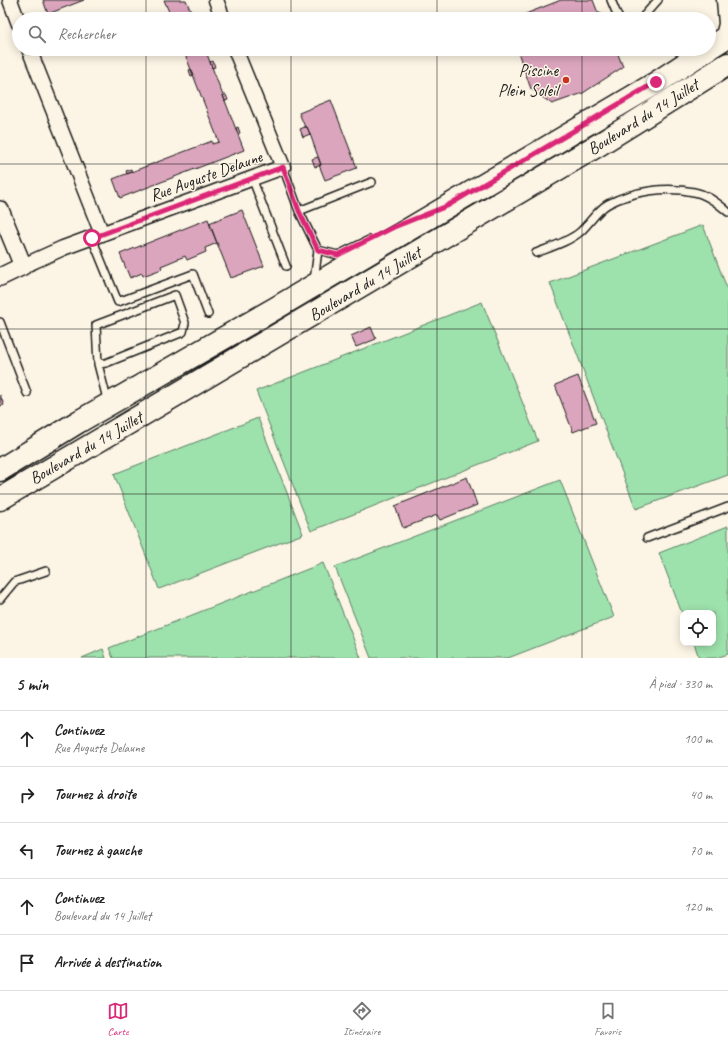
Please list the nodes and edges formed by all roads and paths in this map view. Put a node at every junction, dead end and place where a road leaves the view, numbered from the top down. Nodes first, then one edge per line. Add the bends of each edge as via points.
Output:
1 (10, 0) edge
2 (216, 0) edge
3 (611, 0) edge
4 (658, 0) edge
5 (724, 0) edge
6 (14, 12) edge
7 (220, 12) edge
8 (616, 12) edge
9 (647, 12) edge
10 (717, 43) edge
11 (32, 56) edge
12 (238, 56) edge
13 (697, 56) edge
14 (728, 64) edge
15 (283, 167) junction
16 (252, 178) junction
17 (372, 182) dead end
18 (447, 206) junction
19 (0, 210) edge
20 (299, 211) junction
21 (728, 212) edge
22 (407, 221) dead end
23 (97, 236) junction
24 (375, 237) dead end
25 (318, 250) junction
26 (536, 253) dead end
27 (23, 266) junction
28 (286, 266) dead end
29 (0, 277) edge
30 (314, 285) junction
31 (208, 314) dead end
32 (0, 322) edge
33 (98, 364) junction
34 (27, 393) dead end
35 (109, 405) junction
36 (0, 470) edge
37 (0, 499) edge
38 (728, 507) edge
39 (647, 538) dead end
40 (46, 571) dead end
41 (0, 599) edge

1 - 6 street
2 - 7 street
3 - 8 lane
4 - 9 lane
5 - 10 street via 726,24
11 - 23 street
12 - 15 street, Rue Auguste Delaune
13 - 18 main road, Boulevard du 14 Juillet
14 - 37 main road, Boulevard du 14 Juillet via 600,144
15 - 16 street, Rue Auguste Delaune
15 - 20 lane
16 - 23 street, Rue Auguste Delaune
16 - 28 lane
17 - 20 lane
18 - 22 lane
18 - 30 main road, Boulevard du 14 Juillet
19 - 27 street
20 - 25 lane
21 - 26 lane via 695,192 664,189 636,193 607,205 579,233
23 - 27 street, Rue Auguste Delaune
23 - 31 lane via 118,302 193,274
24 - 25 lane via 338,255
25 - 30 lane
27 - 29 street
30 - 35 main road, Boulevard du 14 Juillet
32 - 34 lane
33 - 33 lane via 96,325 175,295 185,323 183,332
33 - 35 lane
35 - 36 main road, Boulevard du 14 Juillet
38 - 39 lane
40 - 41 lane via 14,582

